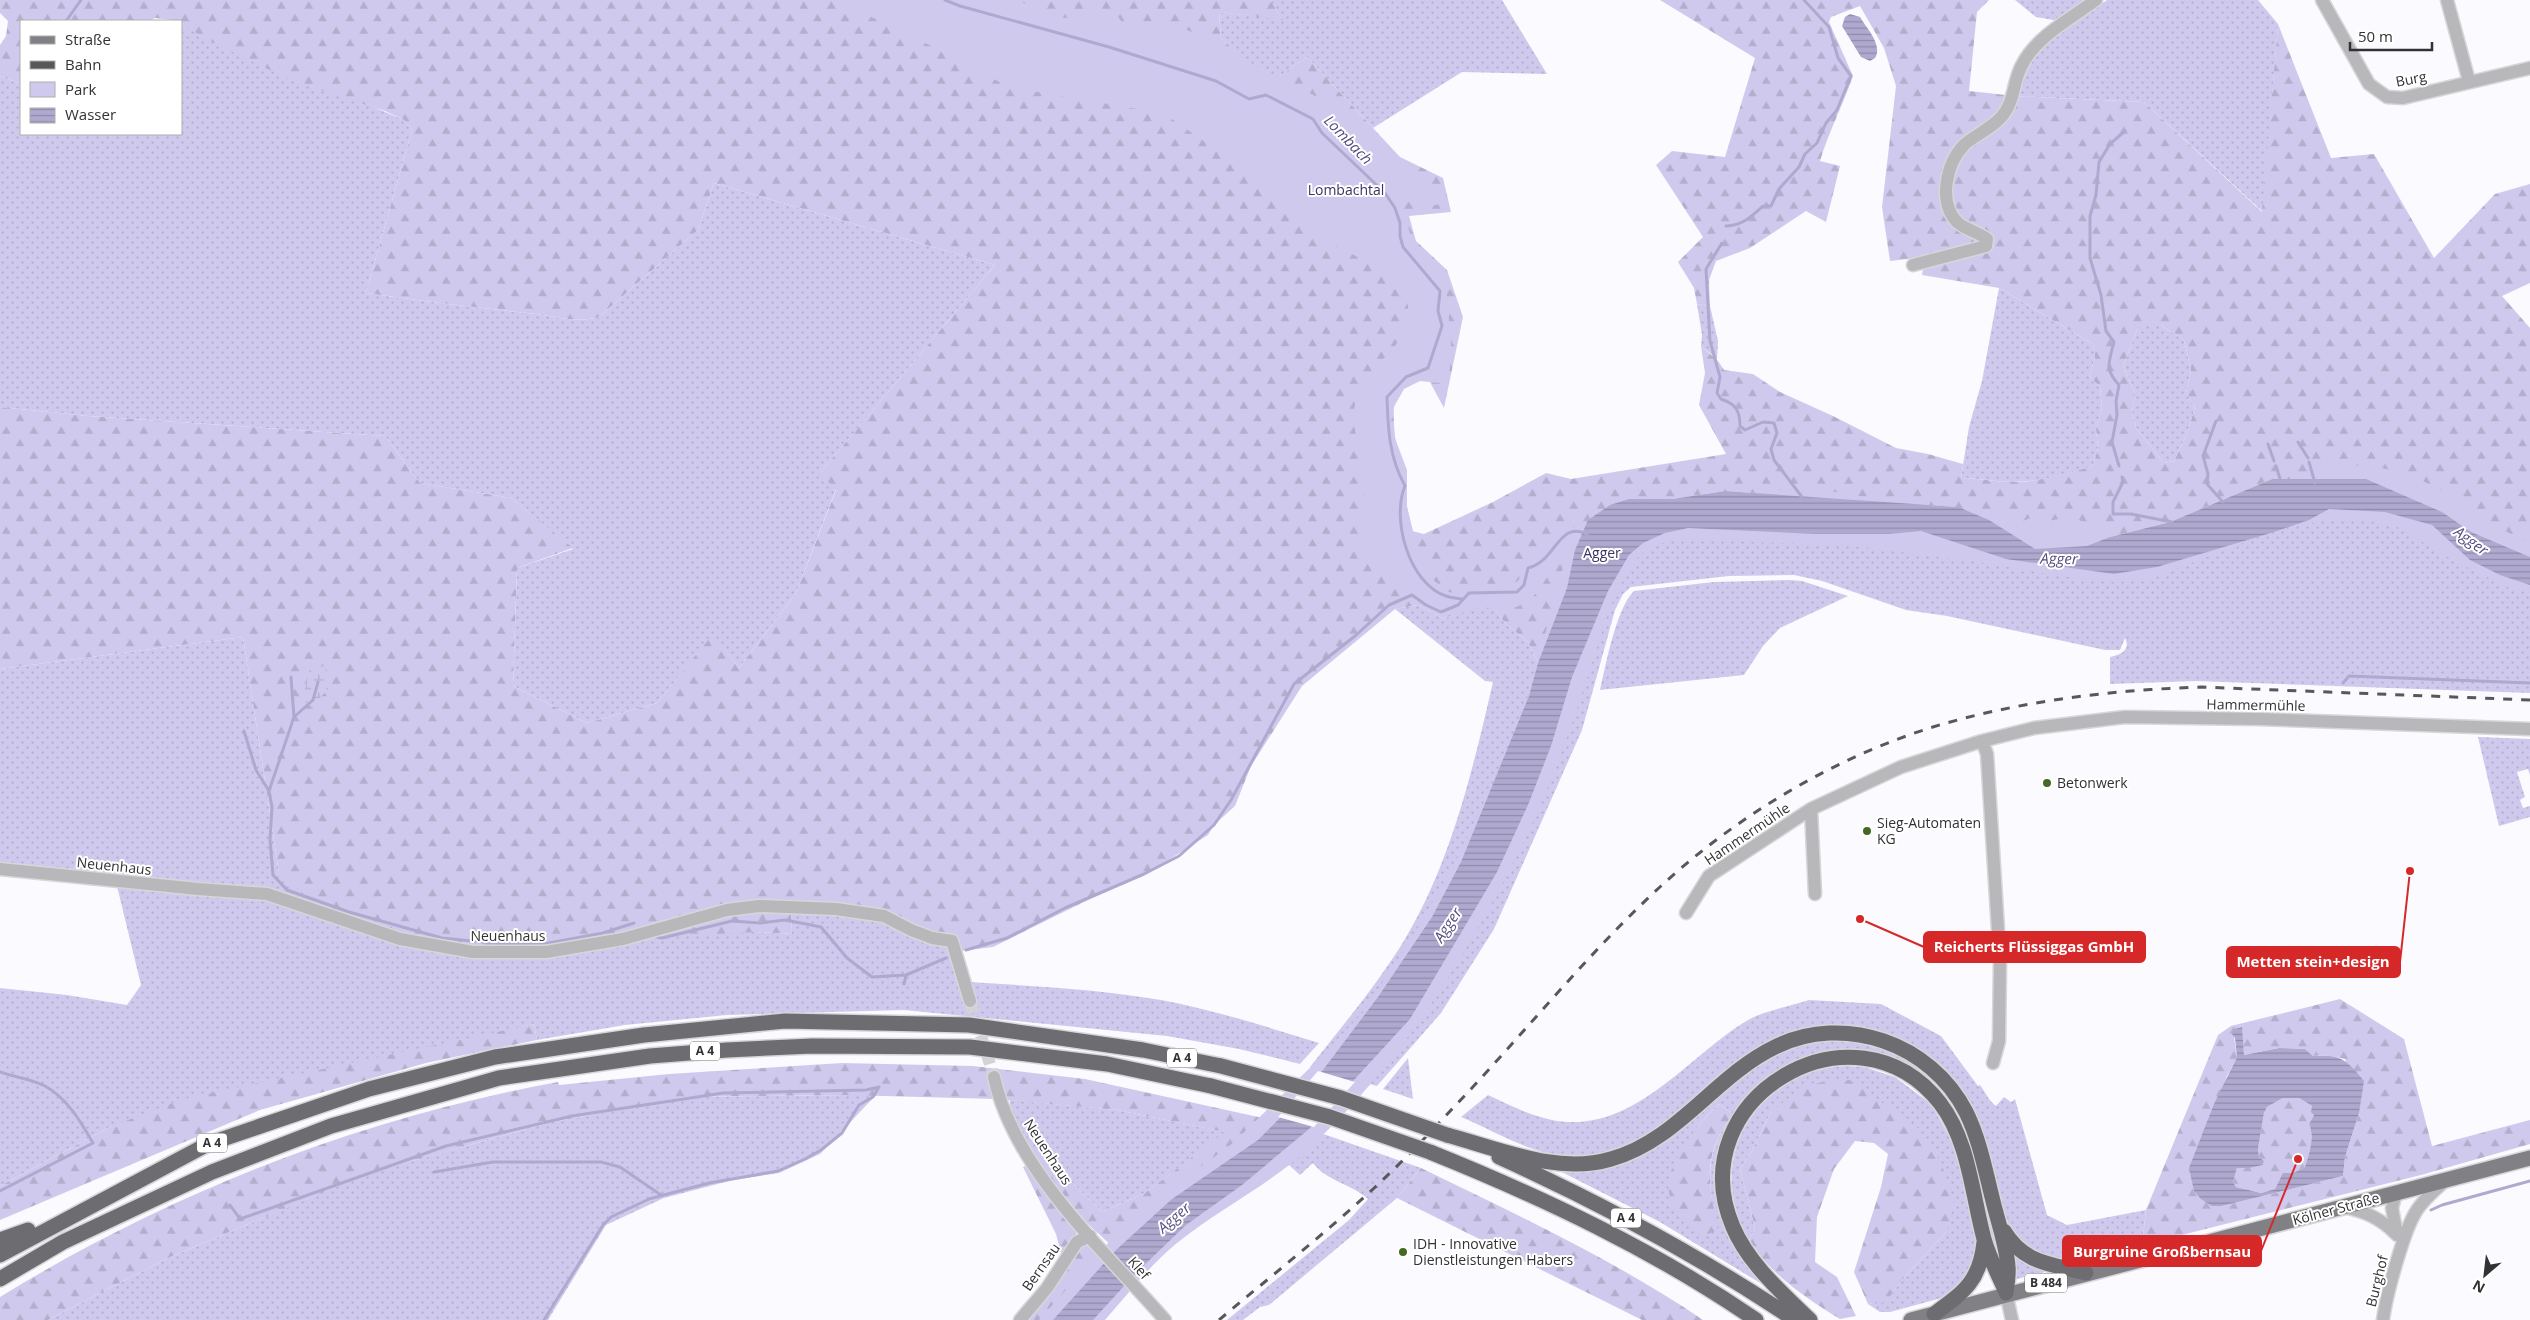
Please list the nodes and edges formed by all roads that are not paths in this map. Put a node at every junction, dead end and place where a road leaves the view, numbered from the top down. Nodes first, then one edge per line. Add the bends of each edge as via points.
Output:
1 (2096, 0) edge
2 (2322, 0) edge
3 (2447, 0) edge
4 (2530, 68) edge
5 (2469, 81) junction
6 (1913, 265) dead end
7 (2530, 729) edge
8 (1982, 740) junction
9 (1811, 809) junction
10 (0, 869) edge
11 (1815, 894) dead end
12 (1686, 913) dead end
13 (970, 1001) tunnel mouth
14 (1993, 1064) dead end
15 (994, 1077) tunnel mouth
16 (1447, 1135) junction
17 (2530, 1158) edge
18 (2446, 1180) junction
19 (2396, 1193) junction
20 (2344, 1207) junction
21 (65, 1218) junction
22 (1998, 1223) junction
23 (2396, 1234) junction
24 (1090, 1236) junction
25 (0, 1240) edge
26 (1985, 1240) junction
27 (2400, 1250) junction
28 (0, 1254) edge
29 (2086, 1272) junction
30 (0, 1278) edge
31 (2006, 1293) junction
32 (1934, 1314) junction
33 (1020, 1320) edge
34 (1165, 1320) edge
35 (1756, 1320) edge
36 (1795, 1320) edge
37 (1810, 1320) edge
38 (1910, 1320) edge
39 (2012, 1320) edge
40 (2383, 1320) edge

1 - 6 street via 2062,24 2031,53 2022,65 2004,114 1965,145 1951,169 1945,191 1952,214 1961,225 1987,239 1986,246
2 - 5 street, Burg via 2366,79 2378,92 2403,98
3 - 5 street
4 - 5 street, Burg
7 - 8 street, Hammermühle via 2124,717 2034,728
8 - 9 street, Hammermühle via 1901,767
8 - 14 street via 1987,754 2000,962 1999,1041
9 - 11 street, Hammermühle
9 - 12 street, Hammermühle via 1710,876
10 - 13 street, Neuenhaus via 266,894 400,939 473,952 546,952 623,939 743,908 836,909 884,916 925,935 952,940
15 - 24 street, Neuenhaus via 1010,1122 1030,1158
16 - 21 highway, A 4, bridge via 1341,1098 1221,1066 1143,1050 969,1025 785,1021 644,1034 495,1057 369,1089 208,1144
16 - 22 highway via 1548,1162 1599,1162 1625,1154 1659,1137 1745,1066 1775,1047 1819,1034 1869,1036 1899,1047 1922,1061 1941,1077 1958,1099 1978,1142
16 - 36 highway, A 4 via 1577,1192 1659,1235
17 - 18 main road, Kölner Straße / B 484
18 - 19 main road, Kölner Straße / B 484
18 - 27 street, Burghof via 2417,1210
19 - 20 main road, Kölner Straße / B 484
19 - 23 street, Burghof via 2392,1208
20 - 23 street via 2369,1213
20 - 29 main road, Kölner Straße / B 484
21 - 25 highway
21 - 28 highway, A 4
22 - 29 highway via 2010,1242 2028,1257
22 - 31 highway via 2008,1266
23 - 27 street, Burghof
24 - 33 street, Bernsau via 1077,1242 1048,1288
24 - 34 street, Klef
26 - 31 highway
26 - 32 highway via 1975,1278 1962,1293
26 - 37 highway via 1956,1128 1930,1091 1901,1072 1866,1060 1831,1059 1788,1071 1758,1094 1741,1116 1728,1148 1723,1182 1729,1216 1745,1250
27 - 40 street, Burghof
29 - 31 main road, Kölner Straße / B 484
30 - 35 highway, A 4, bridge via 63,1242 212,1172 331,1126 498,1078 650,1056 727,1050 812,1046 940,1047 1107,1064 1211,1086 1330,1117 1430,1152 1578,1216 1647,1252
31 - 32 main road, Kölner Straße / B 484
31 - 39 street
32 - 38 main road, Kölner Straße / B 484

